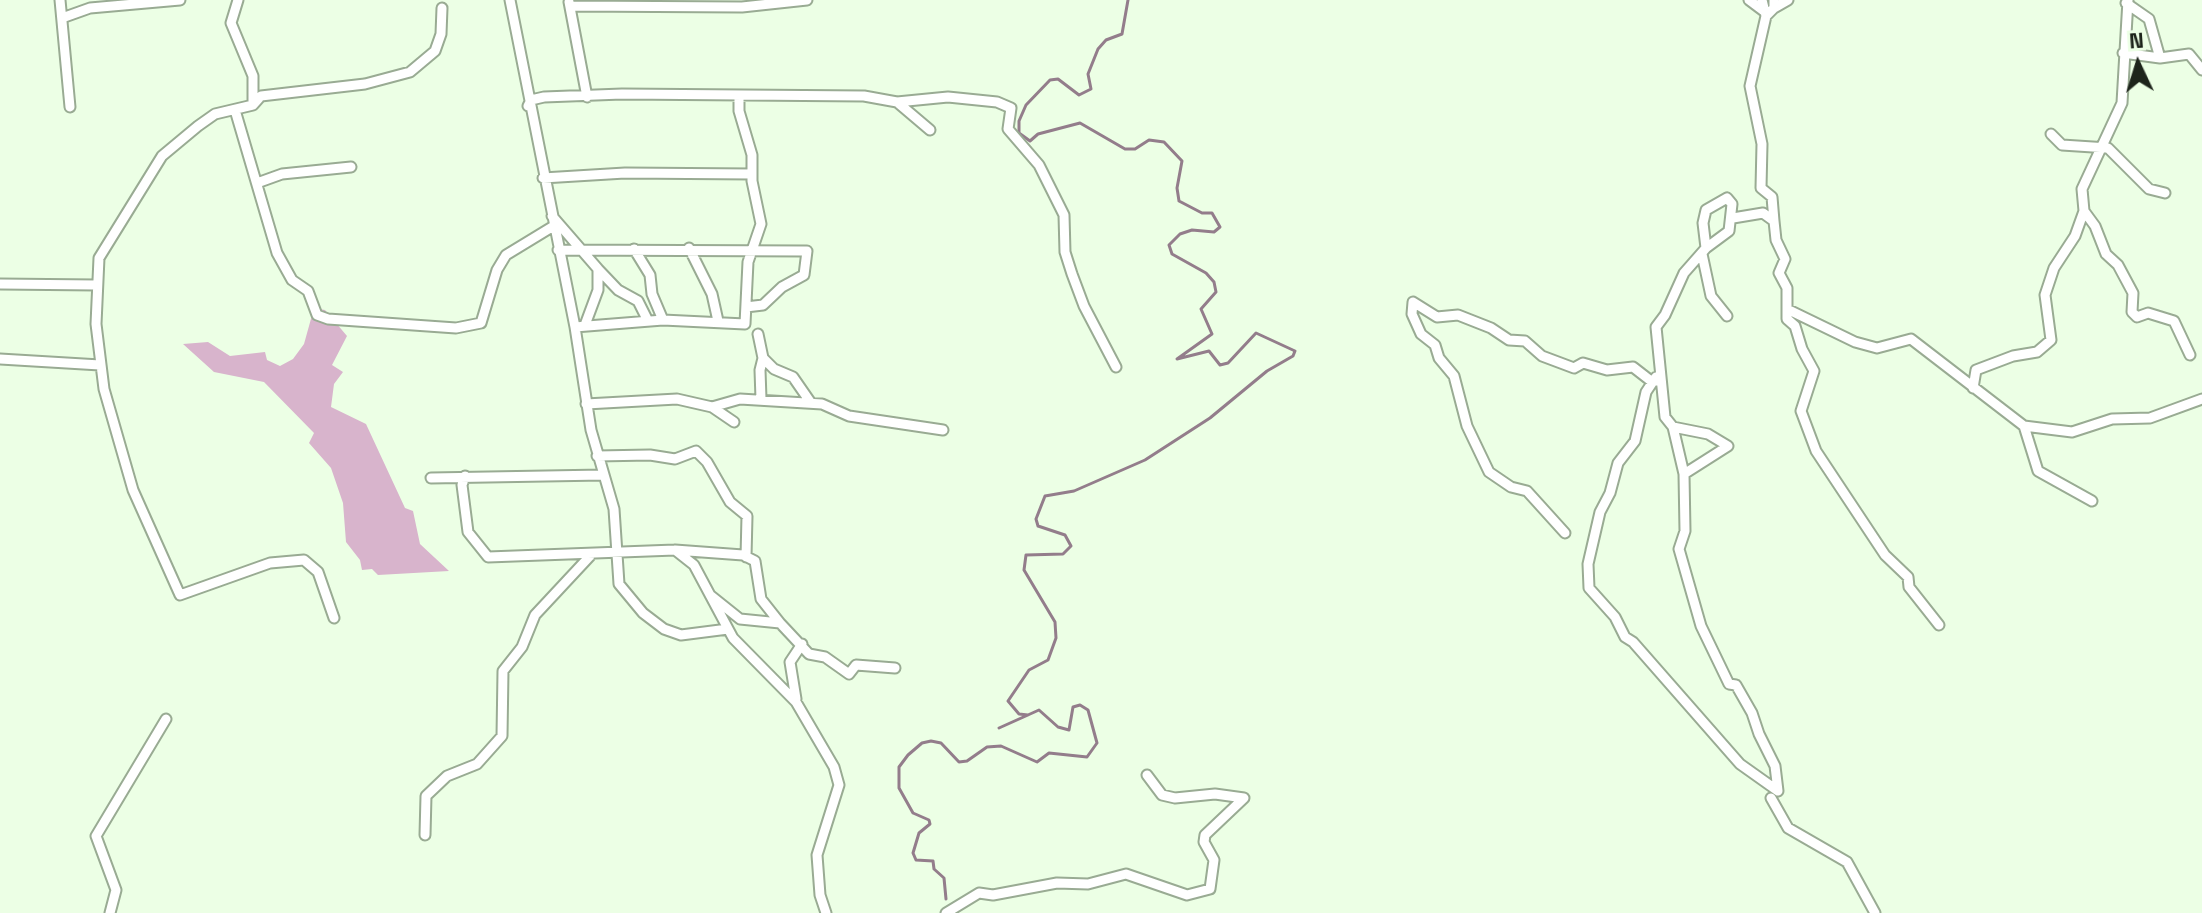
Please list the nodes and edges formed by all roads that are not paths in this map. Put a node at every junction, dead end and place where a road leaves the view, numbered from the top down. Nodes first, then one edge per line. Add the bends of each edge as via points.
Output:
1 (60, 0) edge
2 (180, 0) edge
3 (238, 0) edge
4 (510, 0) edge
5 (807, 0) edge
6 (1749, 0) edge
7 (1762, 0) edge
8 (1788, 0) edge
9 (2127, 2) edge
10 (569, 3) edge
11 (442, 8) dead end
12 (1770, 9) edge
13 (62, 18) junction
14 (2123, 53) junction
15 (2160, 58) junction
16 (2202, 70) edge
17 (739, 95) junction
18 (587, 97) junction
19 (897, 102) junction
20 (253, 105) junction
21 (528, 106) junction
22 (70, 107) dead end
23 (235, 110) junction
24 (930, 130) dead end
25 (2051, 134) dead end
26 (2100, 147) junction
27 (351, 167) dead end
28 (752, 174) junction
29 (543, 178) junction
30 (257, 183) junction
31 (2165, 193) dead end
32 (2084, 211) junction
33 (550, 213) junction
34 (1733, 218) junction
35 (1774, 221) junction
36 (552, 227) junction
37 (689, 248) junction
38 (751, 248) junction
39 (582, 249) junction
40 (634, 249) junction
41 (558, 250) junction
42 (1704, 251) junction
43 (598, 269) junction
44 (0, 284) edge
45 (96, 285) junction
46 (746, 307) junction
47 (1789, 310) junction
48 (1727, 316) dead end
49 (663, 320) junction
50 (648, 321) junction
51 (718, 321) junction
52 (580, 326) junction
53 (758, 334) dead end
54 (2190, 355) dead end
55 (763, 358) junction
56 (0, 359) edge
57 (100, 365) junction
58 (1116, 367) dead end
59 (1656, 379) junction
60 (1973, 388) junction
61 (761, 399) junction
62 (2202, 399) edge
63 (811, 403) junction
64 (586, 404) junction
65 (712, 407) junction
66 (734, 422) dead end
67 (2024, 426) junction
68 (1673, 427) junction
69 (943, 430) dead end
70 (597, 456) junction
71 (1684, 474) junction
72 (603, 475) junction
73 (465, 476) junction
74 (431, 478) dead end
75 (2092, 501) dead end
76 (1565, 533) dead end
77 (675, 550) junction
78 (615, 554) junction
79 (590, 556) junction
80 (746, 557) junction
81 (710, 595) junction
82 (334, 618) dead end
83 (780, 623) junction
84 (1939, 625) dead end
85 (728, 629) junction
86 (802, 644) junction
87 (895, 668) dead end
88 (796, 702) junction
89 (166, 719) dead end
90 (1147, 775) dead end
91 (1771, 798) dead end
92 (425, 835) dead end
93 (110, 913) edge
94 (826, 913) edge
95 (946, 913) edge
96 (1875, 913) edge

1 - 13 street
2 - 13 street via 90,8
3 - 20 street via 231,23 253,76
4 - 21 street
5 - 10 street via 742,7
6 - 12 street
7 - 12 street
8 - 12 street
9 - 14 street
9 - 15 street via 2149,19
10 - 18 street
11 - 20 street via 435,51 410,72 365,84 261,96
12 - 35 street via 1750,86 1762,144 1761,188 1772,197
13 - 22 street
14 - 15 street
14 - 26 street via 2122,103
15 - 16 street via 2189,54
17 - 18 street
17 - 19 street via 864,96
17 - 28 street
18 - 21 street via 544,97
19 - 24 street
19 - 58 street via 948,97 1011,108 1008,129 1039,165 1064,215 1072,274
20 - 23 street
21 - 29 street
23 - 30 street
23 - 45 street via 215,114 162,156 107,241
25 - 26 street via 2062,145
26 - 31 street via 2108,148 2149,189
26 - 32 street via 2082,189
27 - 30 street via 282,174
28 - 29 street
28 - 38 street via 761,224
29 - 33 street
30 - 36 street via 277,253 292,280 308,291 317,315 345,322 472,326 485,319 506,255
32 - 54 street via 2133,293 2132,312 2174,321
32 - 60 street via 2045,295 2051,340 2037,352 1976,370
33 - 36 street
33 - 39 street
34 - 35 street via 1763,213
34 - 42 street via 1729,231
34 - 42 street via 1727,198 1706,210
35 - 47 street via 1785,259 1779,273
36 - 41 street
37 - 38 street
37 - 40 street
37 - 51 street via 712,294
38 - 46 street
38 - 46 street via 785,254 807,251 804,275 763,305
39 - 40 street
39 - 41 street
39 - 43 street
40 - 49 street via 650,275
41 - 52 street
42 - 48 street via 1711,296
42 - 59 street via 1684,273 1656,327
43 - 50 street via 638,301
43 - 52 street via 598,290
44 - 45 street
45 - 57 street
46 - 51 street via 745,324
47 - 60 street via 1877,348 1911,339
47 - 84 street via 1787,319 1814,371 1801,411 1816,451
49 - 50 street
49 - 51 street
50 - 52 street
52 - 64 street
53 - 55 street
55 - 61 street
55 - 63 street via 793,377
56 - 57 street
57 - 82 street via 133,490 180,595 247,569 304,560 318,572
59 - 68 street via 1665,417
59 - 71 street via 1635,441 1618,463 1600,512 1588,564 1589,588 1625,637 1729,753 1778,791 1775,766 1757,723 1712,651 1685,571 1679,549 1685,531
59 - 76 street via 1633,367 1607,370 1583,363 1574,368 1542,356 1525,341 1509,340 1458,315 1437,317 1411,299 1421,334 1435,345 1454,376 1467,426 1489,472 1527,491
60 - 67 street
61 - 63 street
61 - 65 street
62 - 67 street via 2150,418 2112,419 2072,432
63 - 69 street via 849,416
64 - 65 street via 677,399
64 - 70 street
65 - 66 street
67 - 75 street via 2038,471
68 - 71 street
68 - 71 street via 1708,434 1728,446
70 - 72 street
70 - 80 street via 675,459 696,451 730,502 747,516
72 - 73 street
72 - 78 street via 616,526
73 - 74 street
73 - 79 street via 468,532 488,557
77 - 78 street
77 - 80 street
77 - 81 street via 694,565
78 - 79 street
78 - 85 street via 619,584 664,629 681,635
79 - 92 street via 535,615 522,647 503,671 502,736 477,764 447,776 426,796
80 - 83 street via 755,561 761,599
81 - 83 street via 740,619
81 - 85 street
83 - 86 street
85 - 88 street
86 - 87 street via 809,654 825,657 849,674 856,665
86 - 88 street via 790,662
88 - 94 street via 839,785 817,855
89 - 93 street via 96,836 116,890
90 - 95 street via 1162,795 1244,798 1205,835 1214,860 1210,889 1187,895 1126,874 1088,884 979,893
91 - 96 street via 1788,828 1847,862

